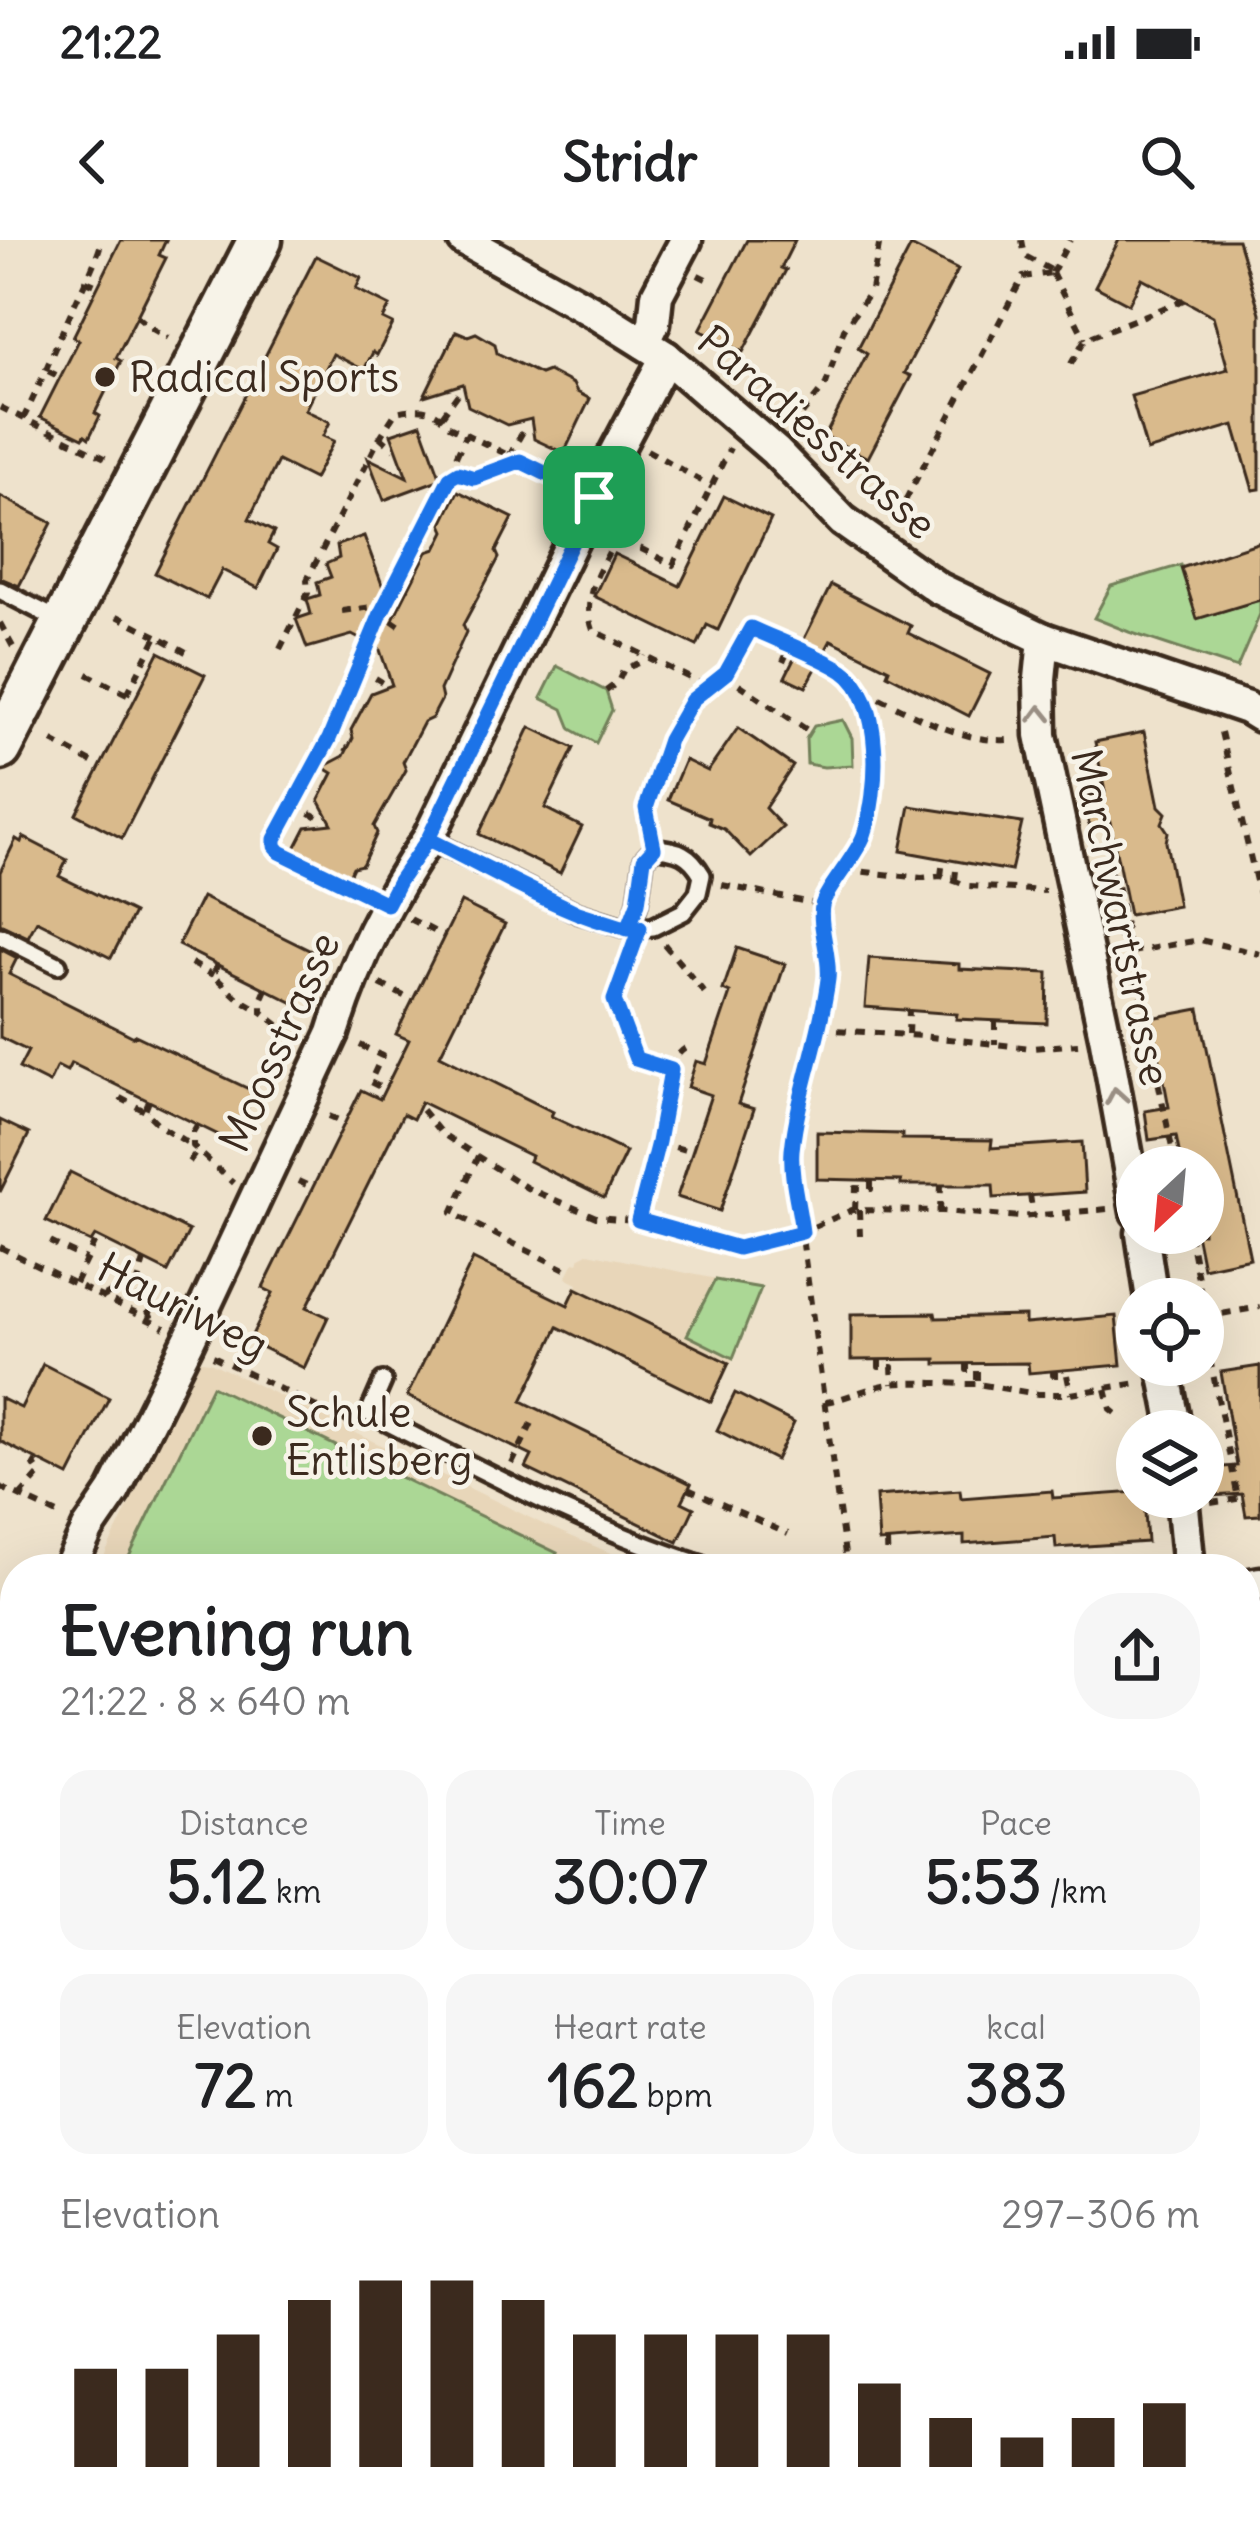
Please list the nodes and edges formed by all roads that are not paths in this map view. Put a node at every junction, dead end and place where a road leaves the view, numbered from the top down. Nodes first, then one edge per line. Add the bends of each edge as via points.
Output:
1 (260, 240) edge
2 (464, 240) edge
3 (686, 240) edge
4 (655, 350) junction
5 (0, 590) edge
6 (65, 623) junction
7 (1044, 639) junction
8 (1260, 716) edge
9 (0, 748) edge
10 (428, 839) junction
11 (634, 929) junction
12 (0, 936) edge
13 (58, 964) dead end
14 (1125, 1146) edge
15 (383, 1381) dead end
16 (1184, 1518) edge
17 (76, 1554) edge
18 (671, 1554) edge
19 (1188, 1554) edge

1 - 6 main road
2 - 4 street, Paradiesstrasse
3 - 4 street, Moosstrasse via 657,295
4 - 7 street, Paradiesstrasse via 843,520 938,588
4 - 10 street, Moosstrasse via 594,497
5 - 6 lane
6 - 9 main road
7 - 8 street, Paradiesstrasse
14 -> 7 street, Marchwartstrasse via 1041,735
10 - 11 lane via 578,913
10 - 17 street, Moosstrasse via 399,881 398,911 349,982 333,1033 189,1340
11 - 11 lane via 683,912 702,875 694,860 654,848 644,859
12 - 13 lane
15 - 18 lane via 369,1413 580,1519
16 - 19 street

